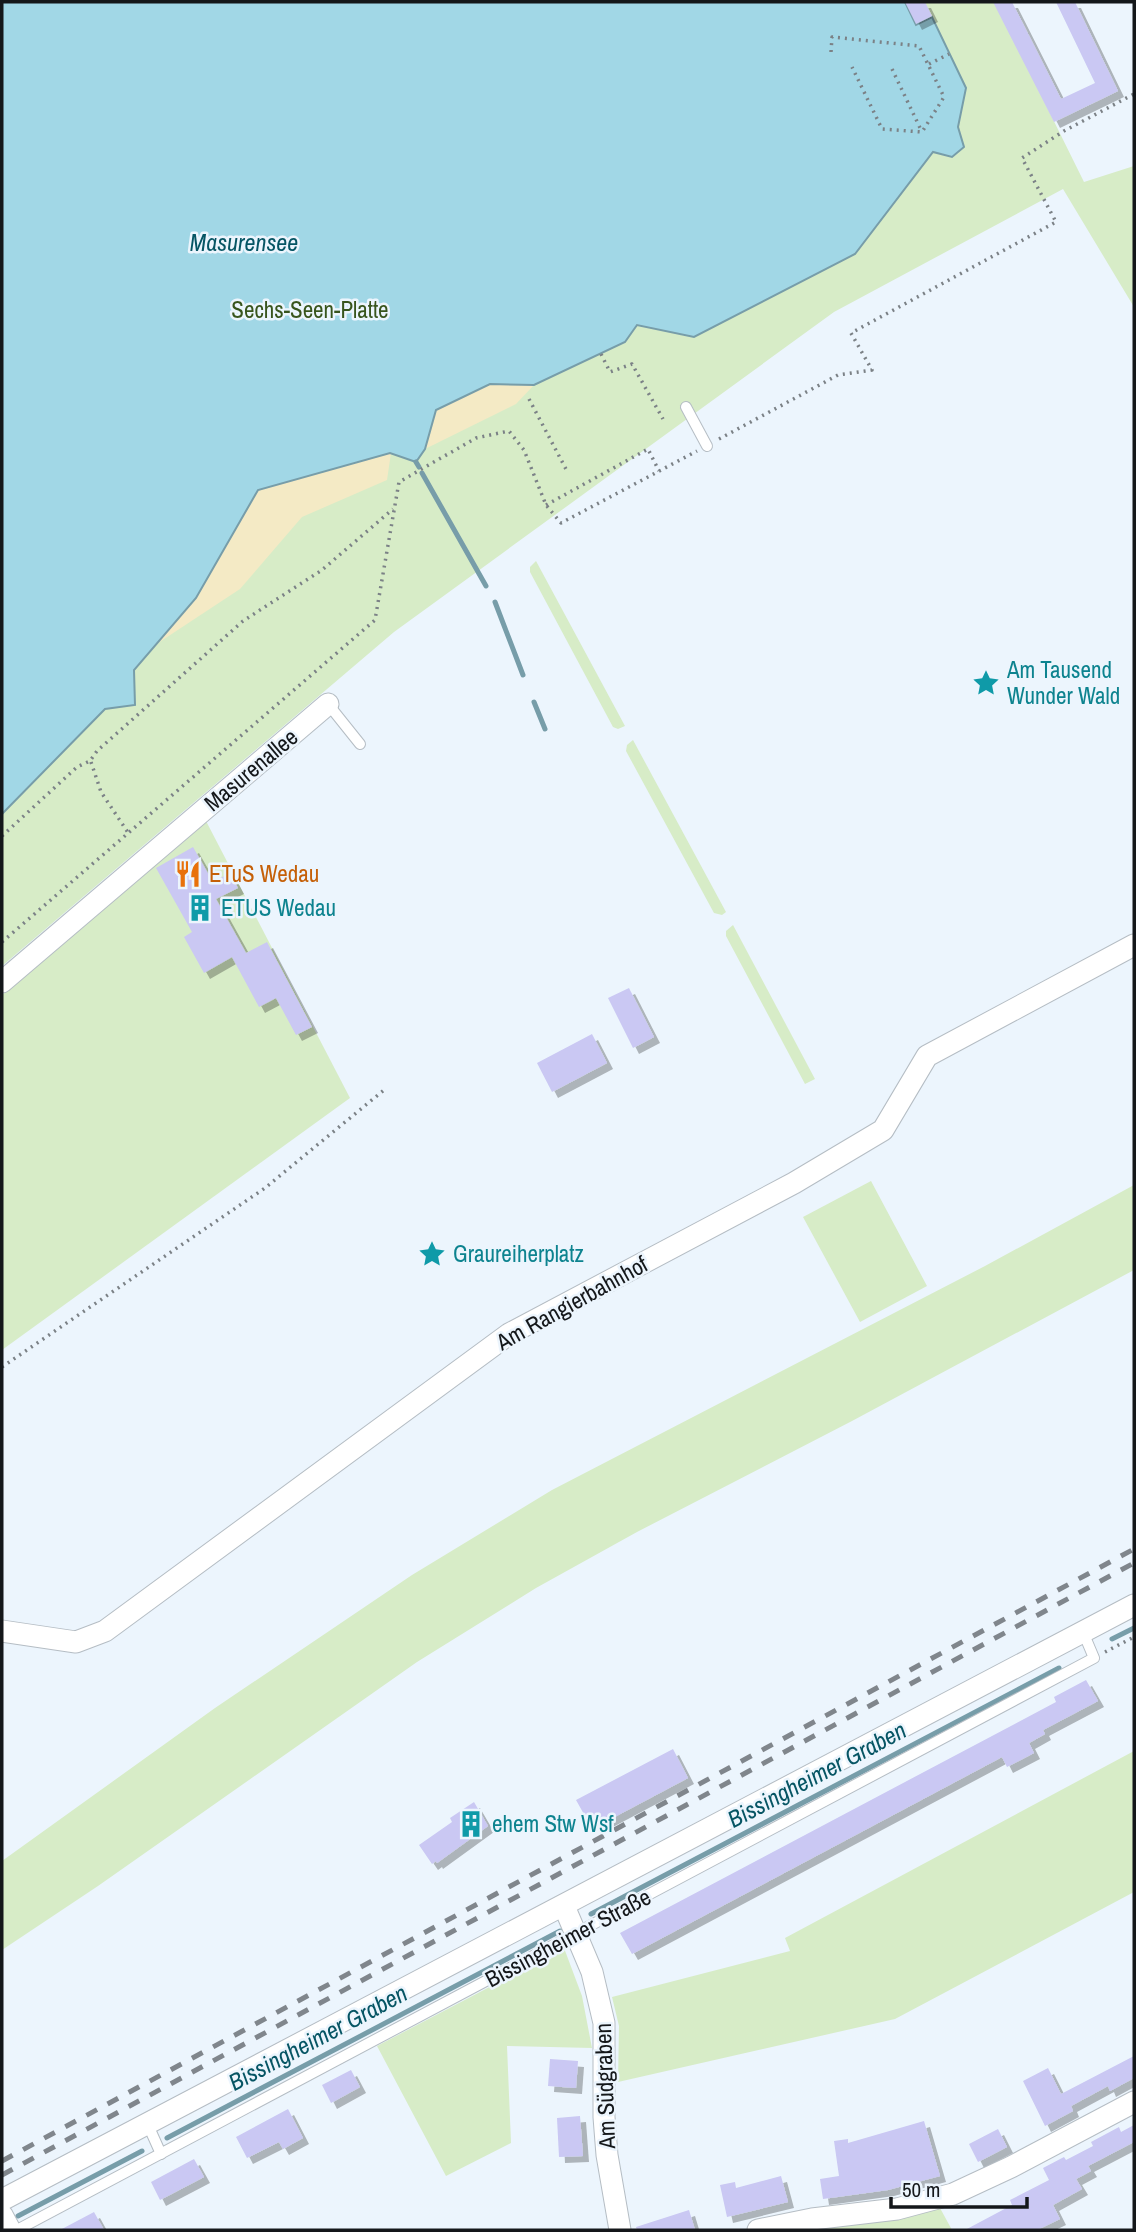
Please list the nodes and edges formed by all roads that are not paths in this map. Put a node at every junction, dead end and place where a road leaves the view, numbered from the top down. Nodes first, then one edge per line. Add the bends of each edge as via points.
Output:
1 (686, 407) dead end
2 (707, 446) dead end
3 (328, 704) joint
4 (360, 744) dead end
5 (1134, 945) edge
6 (2, 982) edge
7 (1134, 1605) edge
8 (2, 1631) edge
9 (1083, 1632) junction
10 (564, 1906) junction
11 (576, 1933) junction
12 (1134, 2102) edge
13 (148, 2125) junction
14 (161, 2154) junction
15 (2, 2200) edge
16 (2, 2215) edge
17 (10, 2230) edge
18 (17, 2230) edge
19 (620, 2230) edge
20 (758, 2230) edge

1 - 2 lane
3 - 4 lane
3 - 6 street, Masurenallee
5 - 8 street, Am Rangierbahnhof via 927,1056 883,1130 794,1183 509,1334 105,1631 76,1642
7 - 9 street, Bissingheimer Straße
9 - 10 street, Bissingheimer Straße
9 - 11 lane, Bissingheimer Straße via 1094,1658
10 - 11 street, Am Südgraben
10 - 13 street, Bissingheimer Straße
11 - 14 lane, Bissingheimer Straße
11 - 19 street, Am Südgraben via 592,1972 604,2023 604,2117
12 - 20 street via 953,2194 897,2209 812,2218
13 - 14 lane
13 - 15 street, Bissingheimer Straße
14 - 18 lane, Bissingheimer Straße
16 - 17 street

